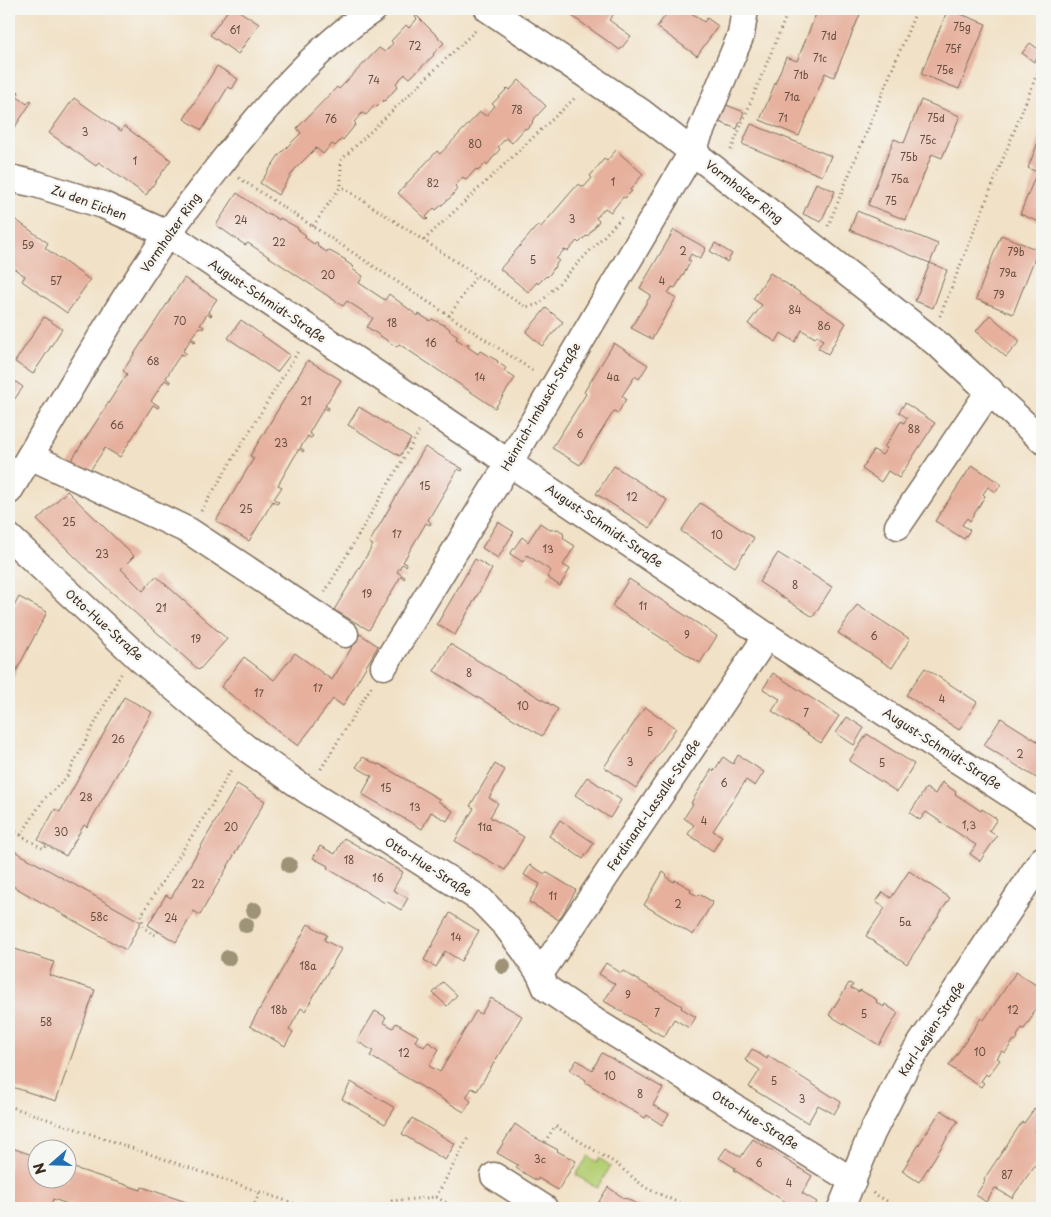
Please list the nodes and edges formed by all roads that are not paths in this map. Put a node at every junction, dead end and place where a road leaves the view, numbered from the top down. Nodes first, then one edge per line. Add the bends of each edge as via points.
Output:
1 (374, 9) edge
2 (745, 9) edge
3 (491, 11) edge
4 (692, 152) junction
5 (9, 178) edge
6 (168, 234) junction
7 (990, 390) junction
8 (1042, 440) edge
9 (30, 456) junction
10 (508, 463) junction
11 (9, 491) edge
12 (898, 526) dead end
13 (9, 537) edge
14 (345, 634) dead end
15 (767, 636) junction
16 (384, 666) road end
17 (1042, 815) edge
18 (1042, 860) edge
19 (540, 974) junction
20 (494, 1176) dead end
21 (853, 1181) junction
22 (544, 1208) edge
23 (841, 1208) edge

1 - 6 street, Vormholzer Ring via 338,35 267,106
2 - 4 street, Heinrich-Imbusch-Straße via 741,35
3 - 4 street, Vormholzer Ring via 641,112
4 - 7 street, Vormholzer Ring
4 - 10 street, Heinrich-Imbusch-Straße
5 - 6 street, Zu den Eichen via 103,205
6 - 9 street, Vormholzer Ring
6 - 10 street, August-Schmidt-Straße
7 - 8 street, Vormholzer Ring
7 - 12 street
9 - 11 street, Vormholzer Ring
9 - 14 street via 189,531
10 - 15 street, August-Schmidt-Straße
10 - 16 street, Heinrich-Imbusch-Straße
13 - 19 street, Otto-Hue-Straße via 133,652 306,799 480,899 506,926
15 - 17 street, August-Schmidt-Straße
15 - 19 street, Ferdinand-Lassalle-Straße
18 - 21 street, Karl-Legien-Straße via 906,1066 872,1133
19 - 21 street, Otto-Hue-Straße via 546,988 596,1022
20 - 22 street
21 - 23 street, Karl-Legien-Straße

